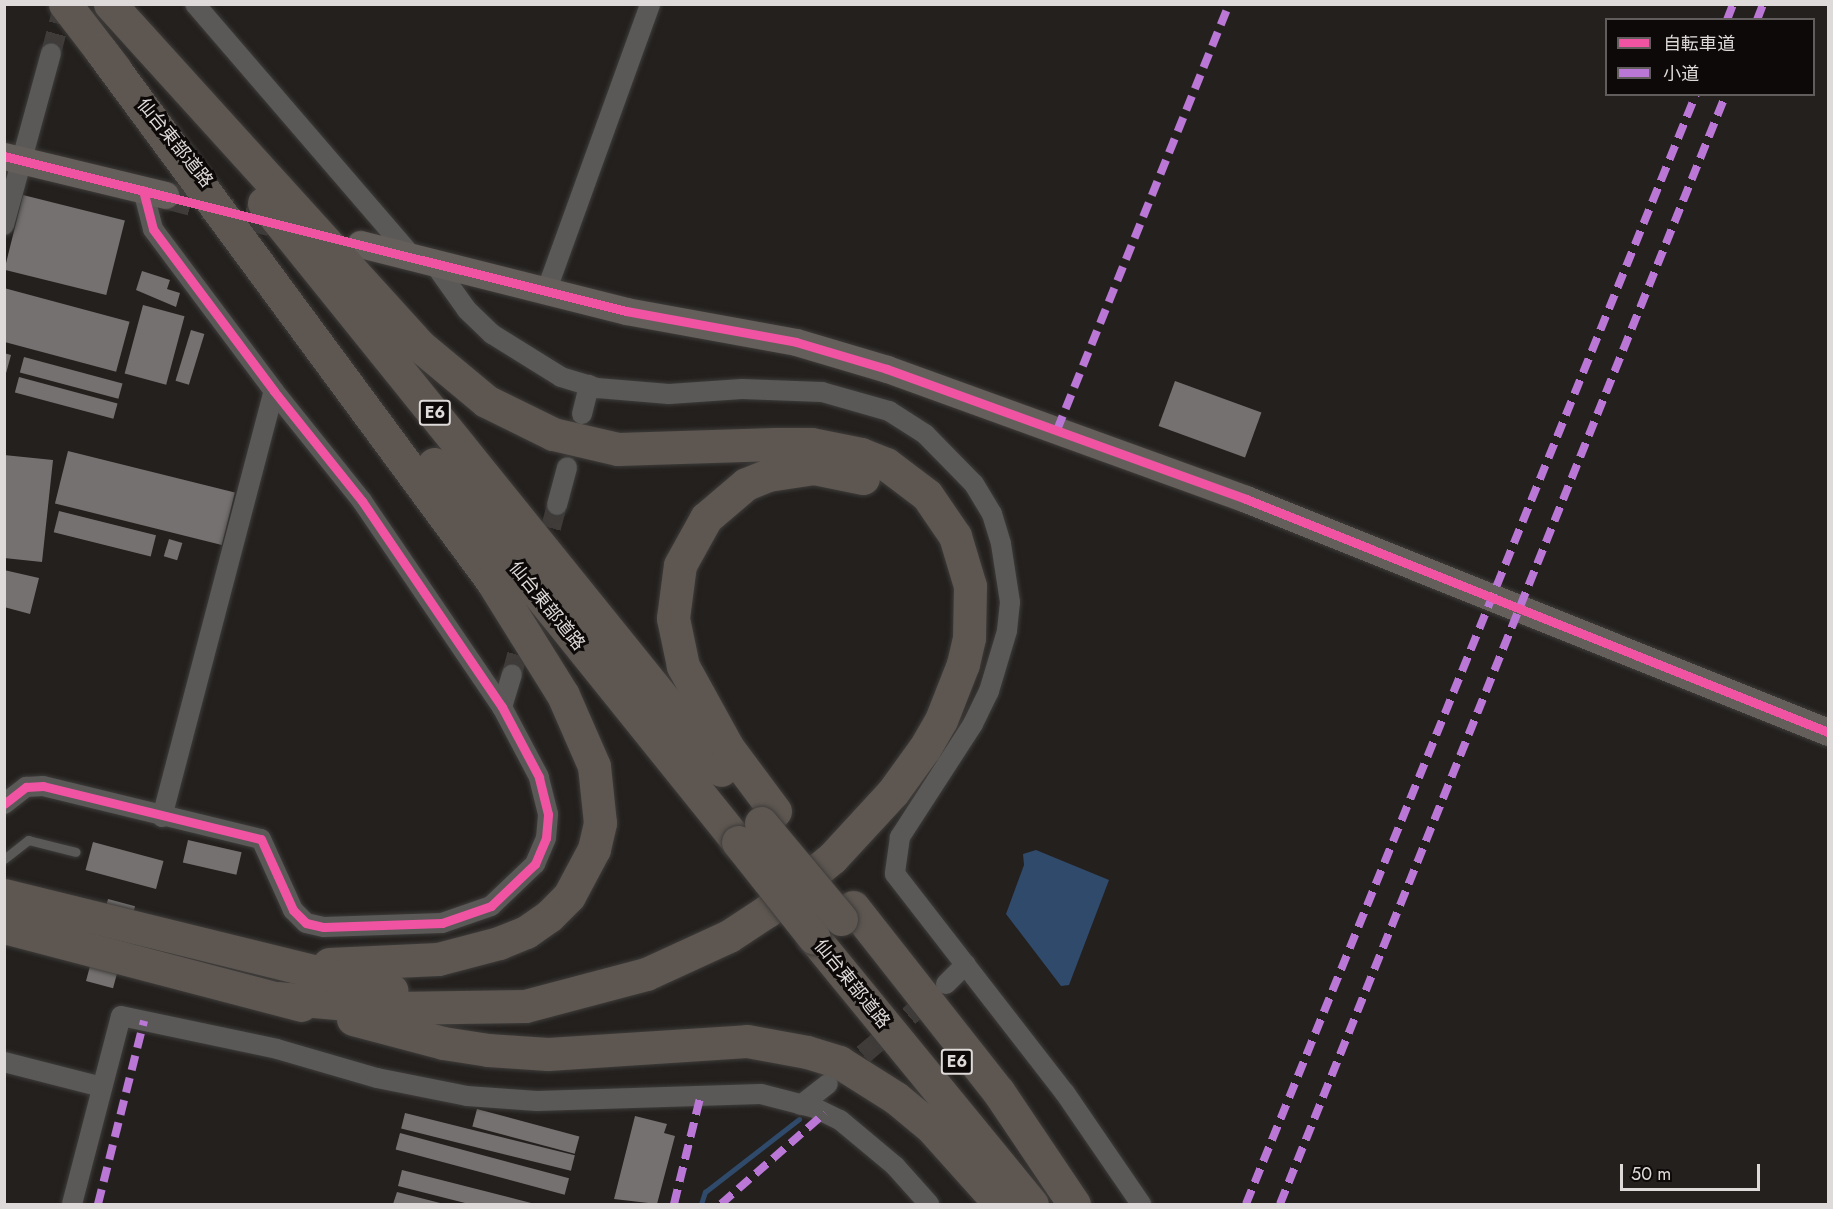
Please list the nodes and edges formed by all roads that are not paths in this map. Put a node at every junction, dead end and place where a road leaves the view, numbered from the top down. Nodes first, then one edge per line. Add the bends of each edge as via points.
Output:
1 (64, 4) edge
2 (108, 4) edge
3 (195, 4) edge
4 (650, 4) edge
5 (101, 51) junction
6 (51, 53) tunnel mouth
7 (13, 158) edge
8 (154, 192) joint
9 (4, 225) edge
10 (360, 244) dead end
11 (425, 262) junction
12 (546, 292) junction
13 (589, 385) junction
14 (274, 391) junction
15 (582, 414) dead end
16 (567, 467) dead end
17 (557, 505) tunnel mouth
18 (512, 674) tunnel mouth
19 (502, 707) junction
20 (1828, 732) edge
21 (4, 804) edge
22 (162, 817) junction
23 (758, 826) junction
24 (76, 852) dead end
25 (4, 859) edge
26 (4, 895) edge
27 (4, 927) edge
28 (288, 964) junction
29 (966, 964) junction
30 (946, 984) tunnel mouth
31 (279, 998) junction
32 (4, 1062) edge
33 (828, 1084) tunnel mouth
34 (102, 1087) junction
35 (801, 1104) junction
36 (72, 1204) edge
37 (929, 1204) edge
38 (1000, 1204) edge
39 (1032, 1204) edge
40 (1073, 1204) edge
41 (1141, 1204) edge

1 - 5 highway, 仙台東部道路 / E6
2 - 23 highway, 仙台東部道路 / E6
2 - 31 highway via 420,346 486,401 553,434 618,448 811,444 861,454 886,464 927,495 956,536 970,586 969,638 963,664 941,720 924,749 893,792 832,858 768,911 729,936 645,974 525,1006 393,1008
3 - 11 street
4 - 12 street
5 - 23 highway, 仙台東部道路 / E6
5 - 28 highway via 492,581 563,695 594,766 600,823 594,849 569,896 526,932 499,944 438,959
6 - 7 street
7 - 8 street
7 - 9 street
8 - 14 street via 153,229
10 - 11 street
11 - 12 street
11 - 13 street via 492,334 561,377
12 - 20 street via 796,342 887,369 1246,499
13 - 15 street
13 - 29 street via 669,394 742,389 822,392 889,411 925,434 974,484 992,514 1001,544 1010,602 1007,631 989,692 973,724 909,818 894,855 895,874
14 - 19 street via 362,501
14 - 22 street
16 - 17 street
18 - 19 street
19 - 22 street via 539,777 548,813 546,838 535,864 491,906 442,923 324,927 306,923 293,910 261,839
21 - 22 street via 26,787 43,786
23 - 28 highway via 728,748 693,688 677,642 674,591 691,540 726,499 768,475 791,470 835,470 880,486 919,518 934,539 944,564 952,620 938,675 909,735 864,797 821,842 785,873 722,916 648,952 570,977 451,993 368,986
23 - 39 highway, 仙台東部道路 / E6, bridge via 814,938
23 - 40 highway, 仙台東部道路 / E6, bridge via 847,913
24 - 25 lane via 28,840
26 - 28 highway
27 - 31 highway
29 - 30 street
29 - 41 street via 1065,1093
31 - 38 highway via 443,1043 488,1050 548,1054 737,1041 807,1052 839,1062 896,1098 931,1127
32 - 34 street
33 - 35 street
34 - 35 street via 121,1016 277,1048 377,1078 467,1096 537,1101 760,1094
34 - 36 street
35 - 37 street via 840,1120 895,1166

